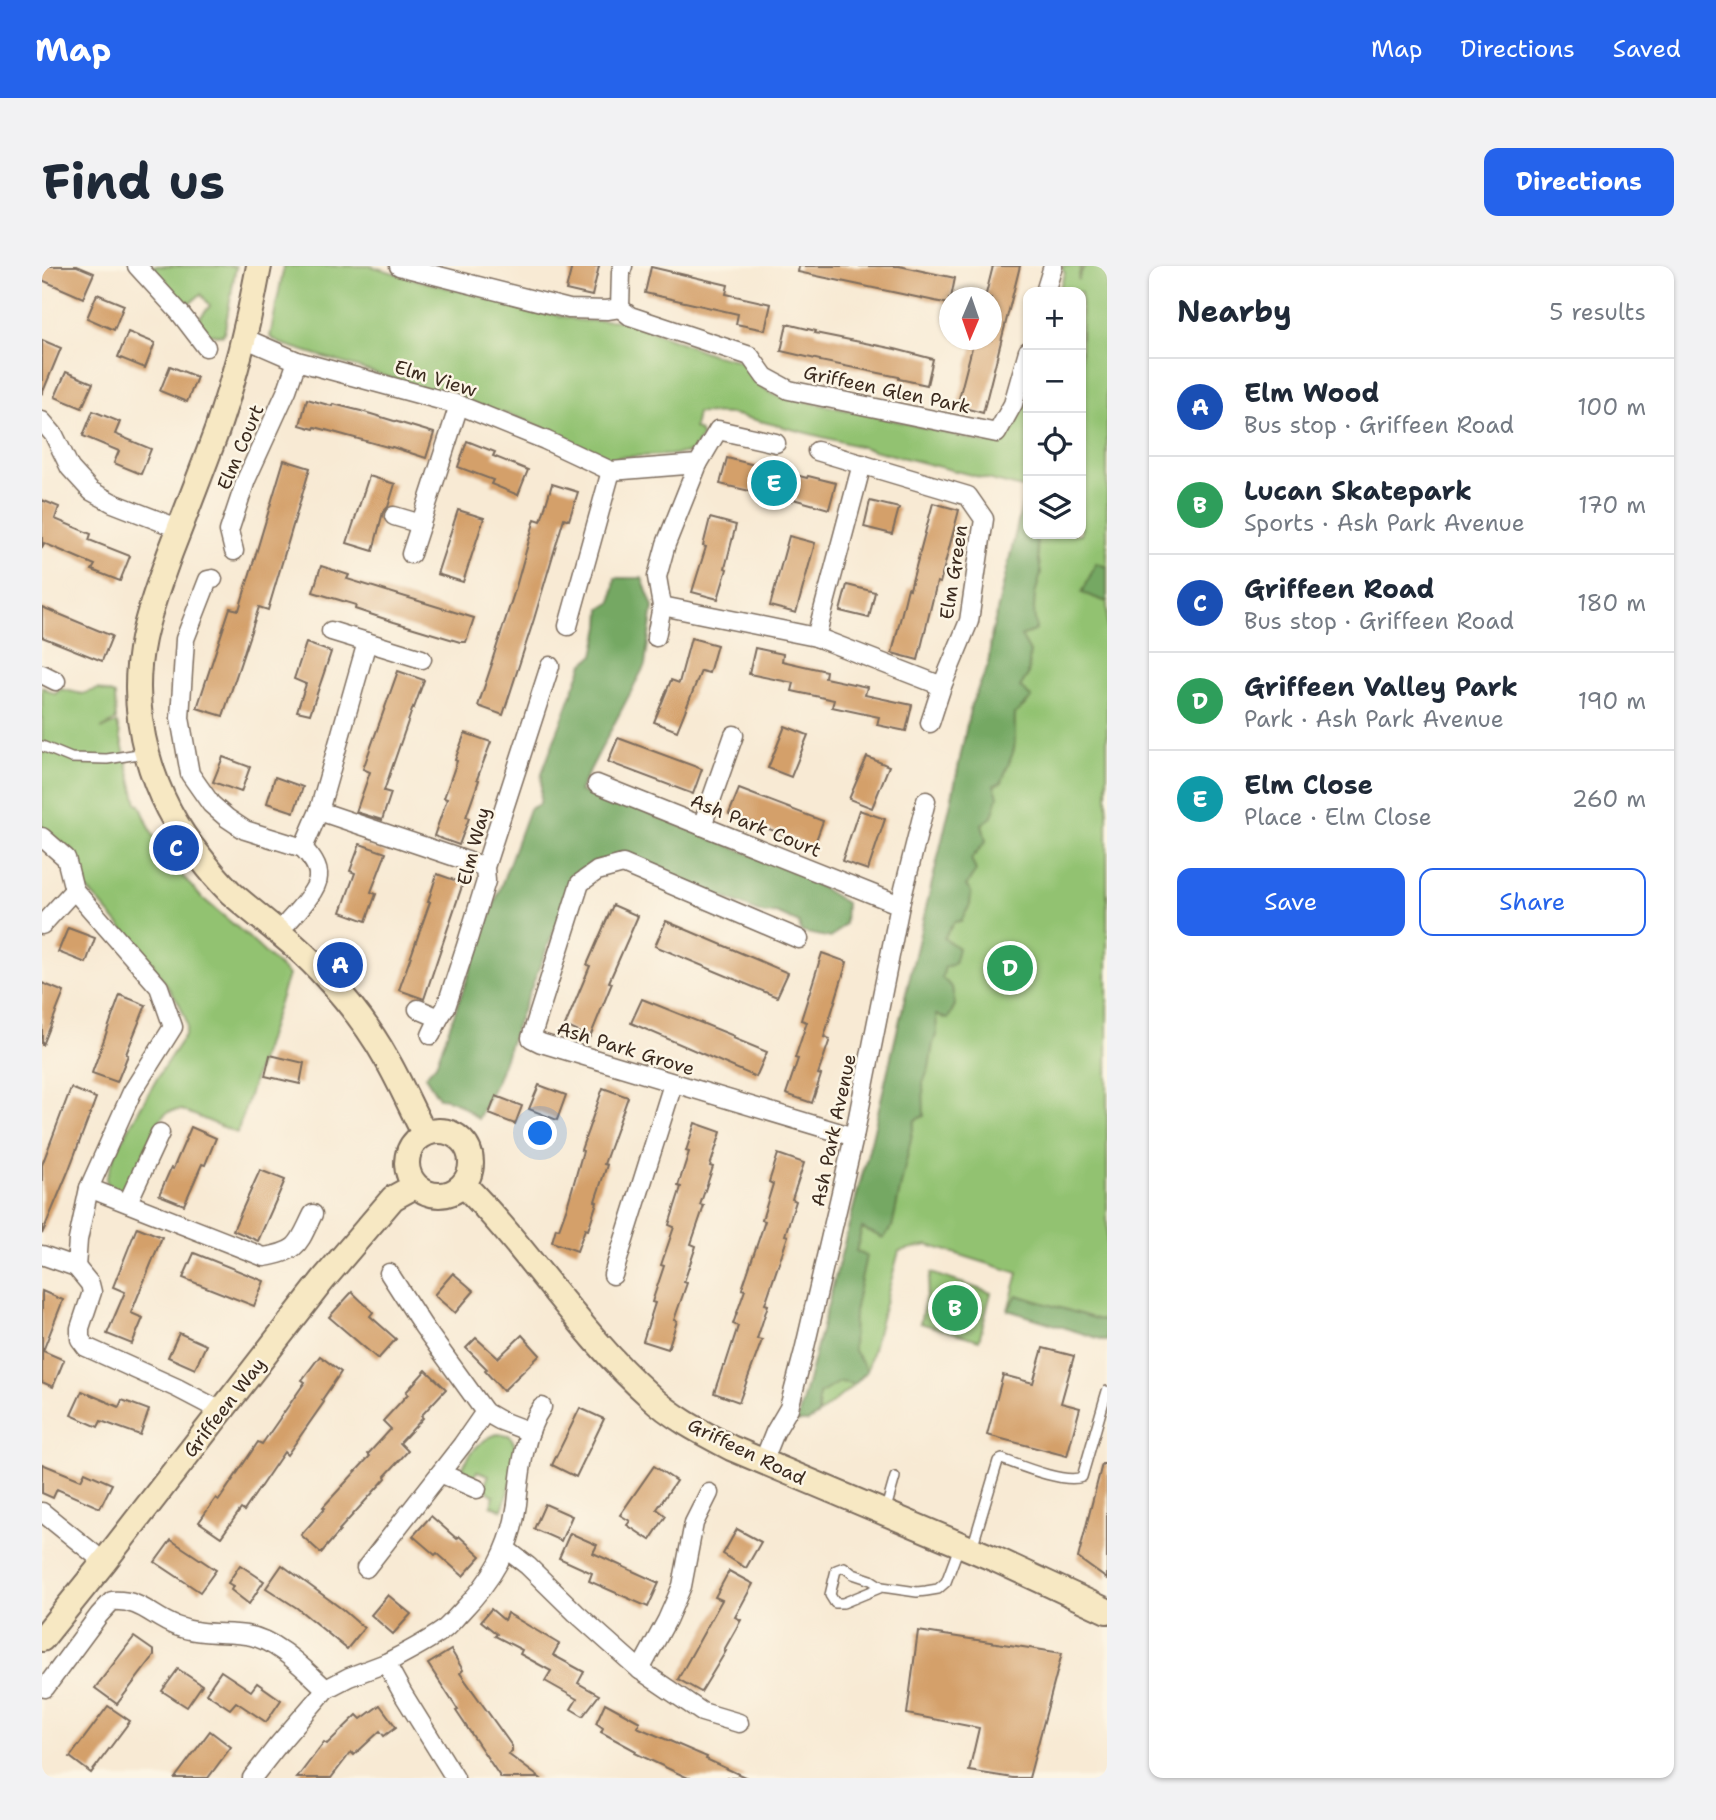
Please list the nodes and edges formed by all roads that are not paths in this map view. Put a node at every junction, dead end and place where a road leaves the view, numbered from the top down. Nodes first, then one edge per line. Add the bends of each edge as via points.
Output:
1 (137, 266) edge
2 (260, 266) edge
3 (399, 266) edge
4 (624, 266) edge
5 (1053, 266) edge
6 (1047, 287) edge
7 (620, 307) junction
8 (244, 338) junction
9 (206, 347) dead end
10 (298, 361) junction
11 (1023, 369) edge
12 (459, 405) junction
13 (42, 421) edge
14 (776, 443) dead end
15 (817, 451) dead end
16 (698, 464) junction
17 (862, 464) junction
18 (611, 471) junction
19 (394, 516) dead end
20 (421, 524) junction
21 (180, 529) junction
22 (234, 551) dead end
23 (411, 554) dead end
24 (214, 579) dead end
25 (662, 606) junction
26 (568, 626) dead end
27 (331, 631) dead end
28 (656, 636) dead end
29 (816, 636) junction
30 (367, 642) junction
31 (422, 659) dead end
32 (550, 666) dead end
33 (942, 686) junction
34 (930, 723) dead end
35 (733, 735) dead end
36 (42, 746) edge
37 (146, 752) junction
38 (597, 784) dead end
39 (926, 801) dead end
40 (319, 811) junction
41 (702, 826) junction
42 (42, 837) edge
43 (303, 848) junction
44 (485, 867) junction
45 (74, 890) junction
46 (900, 905) junction
47 (42, 925) edge
48 (279, 932) junction
49 (799, 939) dead end
50 (418, 1009) dead end
51 (439, 1018) junction
52 (431, 1035) dead end
53 (673, 1084) junction
54 (160, 1133) dead end
55 (424, 1133) junction
56 (854, 1137) junction
57 (415, 1185) junction
58 (464, 1185) junction
59 (89, 1188) junction
60 (128, 1202) junction
61 (313, 1214) dead end
62 (42, 1255) edge
63 (76, 1267) junction
64 (389, 1273) dead end
65 (613, 1275) dead end
66 (1107, 1391) edge
67 (542, 1407) dead end
68 (221, 1411) junction
69 (485, 1412) junction
70 (530, 1432) junction
71 (763, 1462) junction
72 (440, 1474) junction
73 (895, 1477) dead end
74 (477, 1489) dead end
75 (709, 1493) dead end
76 (42, 1513) edge
77 (884, 1514) junction
78 (966, 1547) junction
79 (506, 1549) junction
80 (104, 1562) junction
81 (366, 1568) dead end
82 (882, 1587) junction
83 (1107, 1611) edge
84 (42, 1639) edge
85 (386, 1663) junction
86 (640, 1670) junction
87 (46, 1688) dead end
88 (326, 1689) junction
89 (739, 1723) dead end
90 (252, 1778) edge
91 (455, 1778) edge

1 - 9 street
2 - 8 street
3 - 7 street via 569,309
4 - 7 street
5 - 6 street
7 - 11 street, Griffeen Glen Park via 630,316 750,356 765,377 789,390 997,433 1013,404
8 - 10 street, Elm View
8 - 21 street via 218,428
10 - 12 street, Elm View
10 - 22 street, Elm Court via 229,531
12 - 18 street, Elm View
12 - 20 street
13 - 21 street via 70,468 91,491
14 - 16 street via 718,430
15 - 17 street, Elm Green
16 - 18 street
16 - 25 street via 657,576
17 - 29 street
17 - 33 street, Elm Green via 968,496 984,519 969,621
18 - 26 street
19 - 20 street
20 - 23 street
21 - 37 street via 142,640 140,721
24 - 43 street via 208,580 186,639 180,718 190,774 227,818 246,830
25 - 28 street
25 - 29 street
27 - 30 street
29 - 33 street
30 - 31 street
30 - 40 street
32 - 44 street, Elm Way
33 - 34 street, Elm Green
35 - 41 street
36 - 37 lane via 71,758 107,759
37 - 48 street via 175,823 198,855 230,891
38 - 41 street, Ash Park Court
39 - 46 street, Ash Park Avenue
40 - 43 street
40 - 44 street
41 - 46 street, Ash Park Court
42 - 45 street via 66,858
43 - 48 street via 314,861 318,877 314,889
44 - 51 street, Elm Way via 486,881
45 - 47 street
45 - 59 street via 159,987 173,1027 132,1092
46 - 56 street, Ash Park Avenue
48 - 55 street via 326,976 361,1021 385,1056
49 - 53 street, Ash Park Grove via 622,864 597,871 580,883 531,1038
50 - 51 street
51 - 52 street, Elm Way
53 - 56 street, Ash Park Grove
53 - 65 street
54 - 60 street
55 - 57 street via 407,1157 406,1168
55 - 58 street via 446,1132 465,1144 471,1165
56 - 71 street, Ash Park Avenue via 789,1408
57 - 58 street via 433,1196 444,1196
57 - 68 street, Griffeen Way via 393,1198 360,1235
58 - 71 street, Griffeen Road via 613,1361 652,1398 692,1427
59 - 60 street
59 - 63 street
60 - 61 street via 264,1257 296,1247
62 - 63 street
63 - 68 street via 92,1292 80,1328 86,1347
64 - 69 street
66 - 78 lane via 1082,1477 1075,1480 998,1461
67 - 70 street
68 - 80 street, Griffeen Way
69 - 70 street
69 - 72 street
70 - 79 street
71 - 77 street, Griffeen Road
72 - 74 street
72 - 81 street
73 - 77 lane
75 - 86 street via 694,1523 682,1586
76 - 80 street
77 - 78 street, Griffeen Road
78 - 82 lane via 938,1589 917,1592
78 - 83 street, Griffeen Road
79 - 85 street via 480,1591 443,1630
79 - 86 street
80 - 84 street, Griffeen Way
82 - 82 lane via 843,1603 835,1603 830,1595 836,1570 844,1567
85 - 88 street
85 - 91 street
86 - 89 street via 702,1712
87 - 88 street via 99,1615 112,1601 126,1600 176,1626 249,1635 280,1649
88 - 90 street

